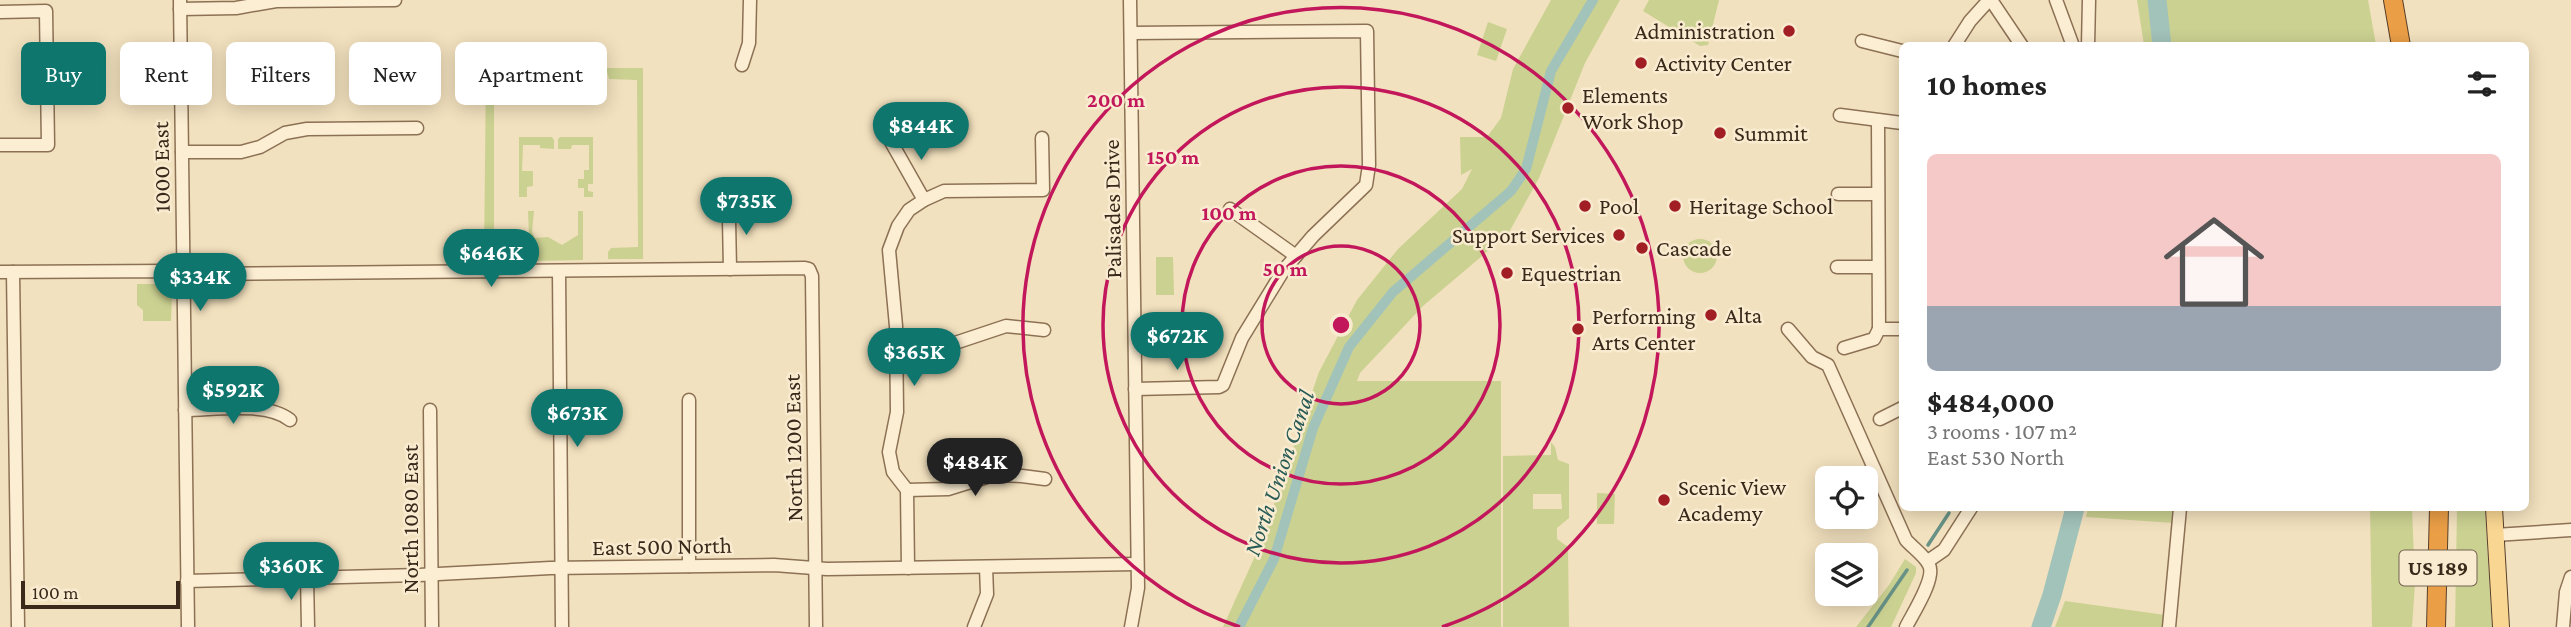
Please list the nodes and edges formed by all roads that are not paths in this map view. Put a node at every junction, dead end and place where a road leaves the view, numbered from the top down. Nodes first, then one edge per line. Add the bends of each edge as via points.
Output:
1 (395, 0) edge
2 (750, 0) edge
3 (1130, 0) edge
4 (1990, 0) edge
5 (2056, 0) edge
6 (2089, 0) edge
7 (2393, 0) edge
8 (180, 4) edge
9 (0, 12) edge
10 (1131, 33) junction
11 (1862, 41) dead end
12 (1957, 42) edge
13 (2020, 42) edge
14 (2072, 42) edge
15 (2088, 42) edge
16 (2400, 42) edge
17 (1899, 50) edge
18 (742, 65) dead end
19 (1840, 115) dead end
20 (1878, 121) junction
21 (1899, 123) edge
22 (417, 128) dead end
23 (1042, 138) dead end
24 (890, 140) dead end
25 (0, 145) edge
26 (182, 152) junction
27 (1838, 194) dead end
28 (1877, 194) junction
29 (924, 200) junction
30 (734, 201) dead end
31 (1230, 209) dead end
32 (1296, 256) junction
33 (1837, 267) dead end
34 (1877, 267) junction
35 (730, 269) junction
36 (559, 271) junction
37 (7, 272) edge
38 (183, 273) junction
39 (1899, 328) edge
40 (1788, 329) dead end
41 (1879, 329) junction
42 (1044, 330) dead end
43 (897, 348) junction
44 (1844, 348) dead end
45 (1135, 389) junction
46 (689, 400) dead end
47 (185, 410) junction
48 (430, 410) dead end
49 (1899, 410) edge
50 (1880, 419) dead end
51 (290, 420) dead end
52 (1045, 480) dead end
53 (907, 490) junction
54 (1963, 511) edge
55 (2180, 511) edge
56 (2439, 511) edge
57 (2494, 511) edge
58 (2571, 530) edge
59 (2495, 535) junction
60 (1137, 564) junction
61 (690, 566) junction
62 (1930, 566) junction
63 (815, 567) junction
64 (986, 567) junction
65 (562, 568) junction
66 (908, 568) junction
67 (431, 574) junction
68 (307, 577) junction
69 (2571, 577) edge
70 (187, 581) junction
71 (18, 627) edge
72 (188, 627) edge
73 (308, 627) edge
74 (432, 627) edge
75 (562, 627) edge
76 (816, 627) edge
77 (974, 627) edge
78 (1131, 627) edge
79 (1906, 627) edge
80 (2169, 627) edge
81 (2436, 627) edge
82 (2501, 627) edge
83 (2563, 627) edge

1 - 8 street via 276,1 236,8
2 - 18 street via 750,43
3 - 10 street, Palisades Drive
4 - 12 street
4 - 13 street
5 - 14 street
6 - 15 street
7 - 16 highway
8 - 26 street, 1000 East
9 - 25 street via 46,11 48,145
10 - 32 street via 1367,31 1366,185
10 - 45 street, Palisades Drive
11 - 17 street
19 - 20 street
20 - 21 street
20 - 28 street
22 - 26 street via 307,129 241,152
23 - 29 street via 1043,190 944,191
24 - 29 street
26 - 38 street, 1000 East
27 - 28 street
28 - 34 street
29 - 43 street via 904,217 889,248
30 - 35 street via 729,219
31 - 32 street
32 - 45 street via 1260,307 1219,387
33 - 34 street
34 - 41 street
35 - 36 street
35 - 63 street, North 1200 East via 801,267 809,269 811,276
36 - 38 street
36 - 65 street
37 - 38 street
37 - 71 street
38 - 47 street, 1000 East
39 - 41 street
40 - 62 street via 1812,357 1828,365 1906,540
41 - 44 street via 1874,339
42 - 43 street via 1006,326 946,346
43 - 53 street via 897,412 889,452 893,472
45 - 60 street, Palisades Drive
46 - 61 street
47 - 51 street via 267,409
47 - 70 street, 1000 East
48 - 67 street, North 1080 East
49 - 50 street
52 - 53 street via 993,475 948,489
53 - 66 street
54 - 62 street via 1944,550
55 - 80 street
56 - 81 highway, US 189
57 - 59 main road
58 - 59 street
59 - 82 main road
60 - 64 street, East 500 North
60 - 78 street, Palisades Drive via 1137,601
61 - 63 street, East 500 North
61 - 65 street, East 500 North
62 - 79 street via 1929,583
63 - 66 street, East 500 North
63 - 76 street, North 1200 East
64 - 66 street, East 500 North
64 - 77 street via 987,594
65 - 67 street, East 500 North
65 - 75 street
67 - 68 street, East 500 North
67 - 74 street, North 1080 East
68 - 70 street, East 500 North
68 - 73 street
69 - 83 street
70 - 72 street, 1000 East

